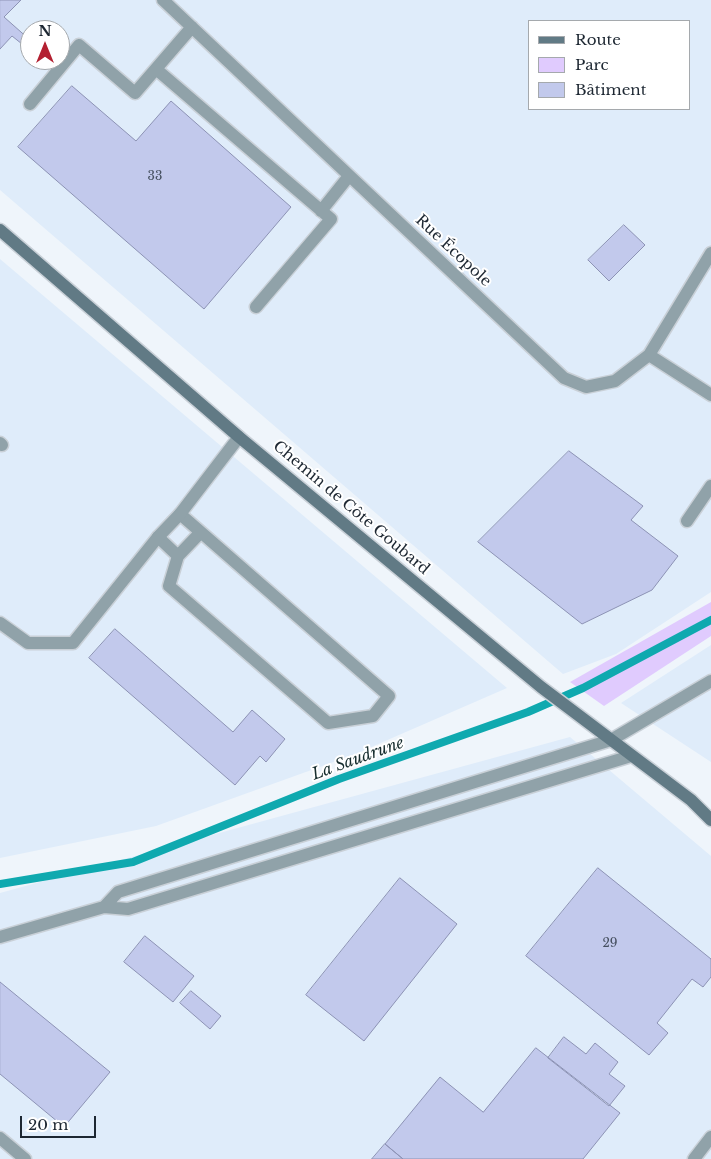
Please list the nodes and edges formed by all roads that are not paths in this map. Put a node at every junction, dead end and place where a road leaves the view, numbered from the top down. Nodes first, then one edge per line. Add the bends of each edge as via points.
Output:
1 (163, 0) edge
2 (192, 27) junction
3 (156, 69) junction
4 (30, 104) dead end
5 (349, 176) junction
6 (321, 211) junction
7 (0, 230) edge
8 (711, 254) edge
9 (256, 307) dead end
10 (649, 356) junction
11 (711, 395) edge
12 (239, 437) junction
13 (711, 486) edge
14 (180, 514) junction
15 (687, 521) dead end
16 (200, 533) junction
17 (158, 537) junction
18 (178, 556) junction
19 (0, 623) edge
20 (711, 681) edge
21 (611, 740) junction
22 (631, 756) junction
23 (691, 800) junction
24 (711, 810) edge
25 (711, 820) edge
26 (104, 907) junction
27 (0, 937) edge
28 (711, 1137) edge
29 (0, 1138) edge
30 (25, 1159) edge
31 (694, 1159) edge

1 - 2 street, Rue Écopole
2 - 3 street
2 - 5 street, Rue Écopole
3 - 4 street via 135,93 79,45
3 - 6 street
5 - 6 street
5 - 10 street, Rue Écopole via 564,378 586,387 615,381
6 - 9 street via 331,219
7 - 12 main road, Chemin de Côte Goubard
8 - 10 street, Rue Écopole
10 - 11 street
12 - 14 street
12 - 21 main road, Chemin de Côte Goubard via 541,687
13 - 15 street
14 - 16 street
14 - 17 street
16 - 18 street
16 - 18 street via 389,696 373,716 328,723 169,586
17 - 18 street
17 - 19 street via 73,643 28,643
20 - 21 street
21 - 22 main road, Chemin de Côte Goubard
21 - 26 street via 118,892
22 - 23 main road, Chemin de Côte Goubard
22 - 26 street via 128,910
23 - 24 main road, Chemin de Côte Goubard
23 - 25 main road, Chemin de Côte Goubard
26 - 27 street
28 - 31 street
29 - 30 street

